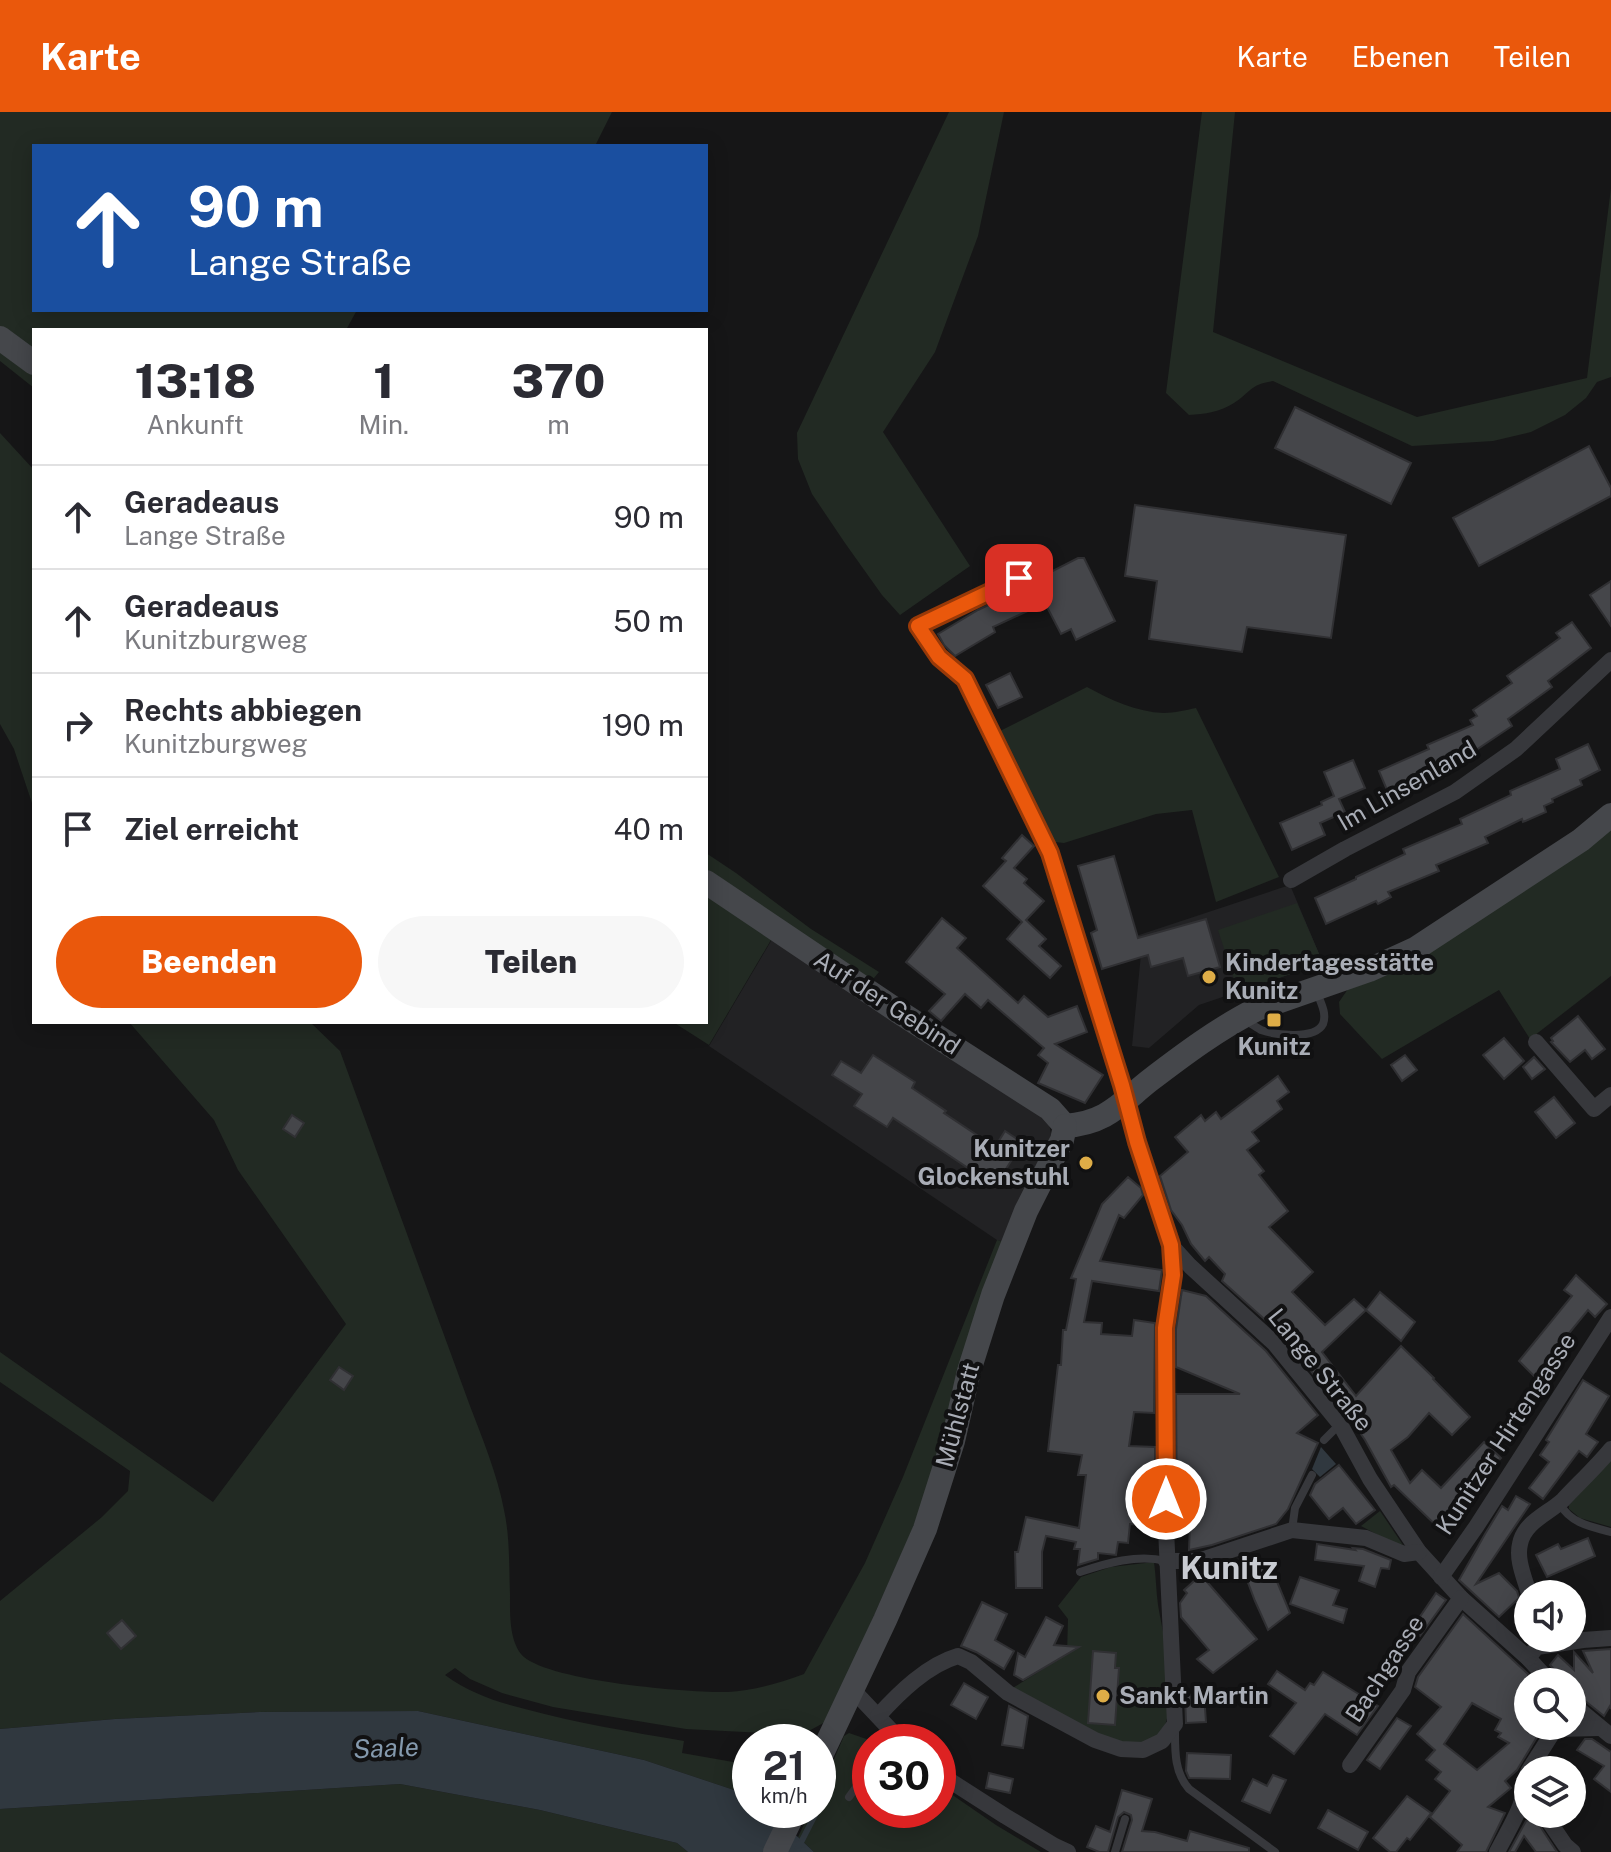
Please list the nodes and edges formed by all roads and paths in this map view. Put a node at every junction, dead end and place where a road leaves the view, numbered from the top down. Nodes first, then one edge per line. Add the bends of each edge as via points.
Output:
1 (0, 338) edge
2 (32, 362) edge
3 (1019, 578) dead end
4 (1611, 660) edge
5 (1611, 815) edge
6 (1291, 880) dead end
7 (708, 883) edge
8 (1316, 988) junction
9 (1240, 1017) junction
10 (1536, 1042) dead end
11 (1611, 1095) edge
12 (1126, 1103) junction
13 (1065, 1126) junction
14 (1171, 1245) junction
15 (1611, 1317) edge
16 (1340, 1424) junction
17 (1324, 1440) dead end
18 (1611, 1449) edge
19 (1312, 1475) dead end
20 (1560, 1503) junction
21 (1292, 1530) junction
22 (1611, 1532) edge
23 (1419, 1552) junction
24 (1166, 1561) junction
25 (1080, 1572) dead end
26 (1441, 1577) junction
27 (1525, 1580) edge
28 (1461, 1598) junction
29 (1611, 1638) edge
30 (1539, 1663) edge
31 (852, 1689) junction
32 (878, 1716) junction
33 (1586, 1716) edge
34 (836, 1724) edge
35 (885, 1724) edge
36 (1175, 1724) junction
37 (1586, 1730) edge
38 (1606, 1732) edge
39 (1350, 1765) dead end
40 (956, 1785) edge
41 (852, 1793) edge
42 (849, 1797) dead end
43 (1125, 1819) dead end
44 (1514, 1820) edge
45 (786, 1828) edge
46 (1553, 1828) edge
47 (775, 1852) edge
48 (1068, 1852) edge
49 (1115, 1852) edge
50 (1275, 1852) edge
51 (1497, 1852) edge
52 (1573, 1852) edge

1 - 2 street
3 - 12 street, Lange Straße via 918,626 939,657 965,679 1050,853
4 - 6 street, Im Linsenland via 1516,749 1455,792
5 - 8 street via 1415,949
7 - 13 street, Auf der Gebind via 1050,1109
8 - 9 street
8 - 9 lane via 1324,1012 1317,1031 1263,1031
9 - 12 street
10 - 11 street via 1594,1109
12 - 13 street via 1101,1119
12 - 14 street, Lange Straße
13 - 31 street, Mühlstatt via 993,1295 925,1529
14 - 16 street, Lange Straße via 1274,1343
14 - 24 street via 1173,1275 1165,1328
15 - 26 street, Kunitzer Hirtengasse
16 - 17 lane
16 - 23 street, Lange Straße
18 - 20 street
19 - 21 lane via 1295,1508
20 - 22 lane via 1571,1519
20 - 27 street via 1528,1528 1520,1542
21 - 23 street via 1366,1538 1404,1554
21 - 24 street via 1198,1561
23 - 26 street, Lange Straße
24 - 25 lane via 1151,1557
24 - 36 street
26 - 28 street, Lange Straße
28 - 30 street, Lange Straße
28 - 39 street, Bachgasse
29 - 30 street via 1583,1640
31 - 32 street
31 - 34 street, Mühlstatt
32 - 35 street
32 - 36 street via 921,1676 958,1656 1008,1693 1121,1749 1143,1750 1162,1741
33 - 38 street
36 - 50 lane via 1175,1756 1183,1782
37 - 38 street
40 - 48 street
41 - 42 lane
43 - 49 lane
44 - 51 street
45 - 47 street
46 - 52 street

